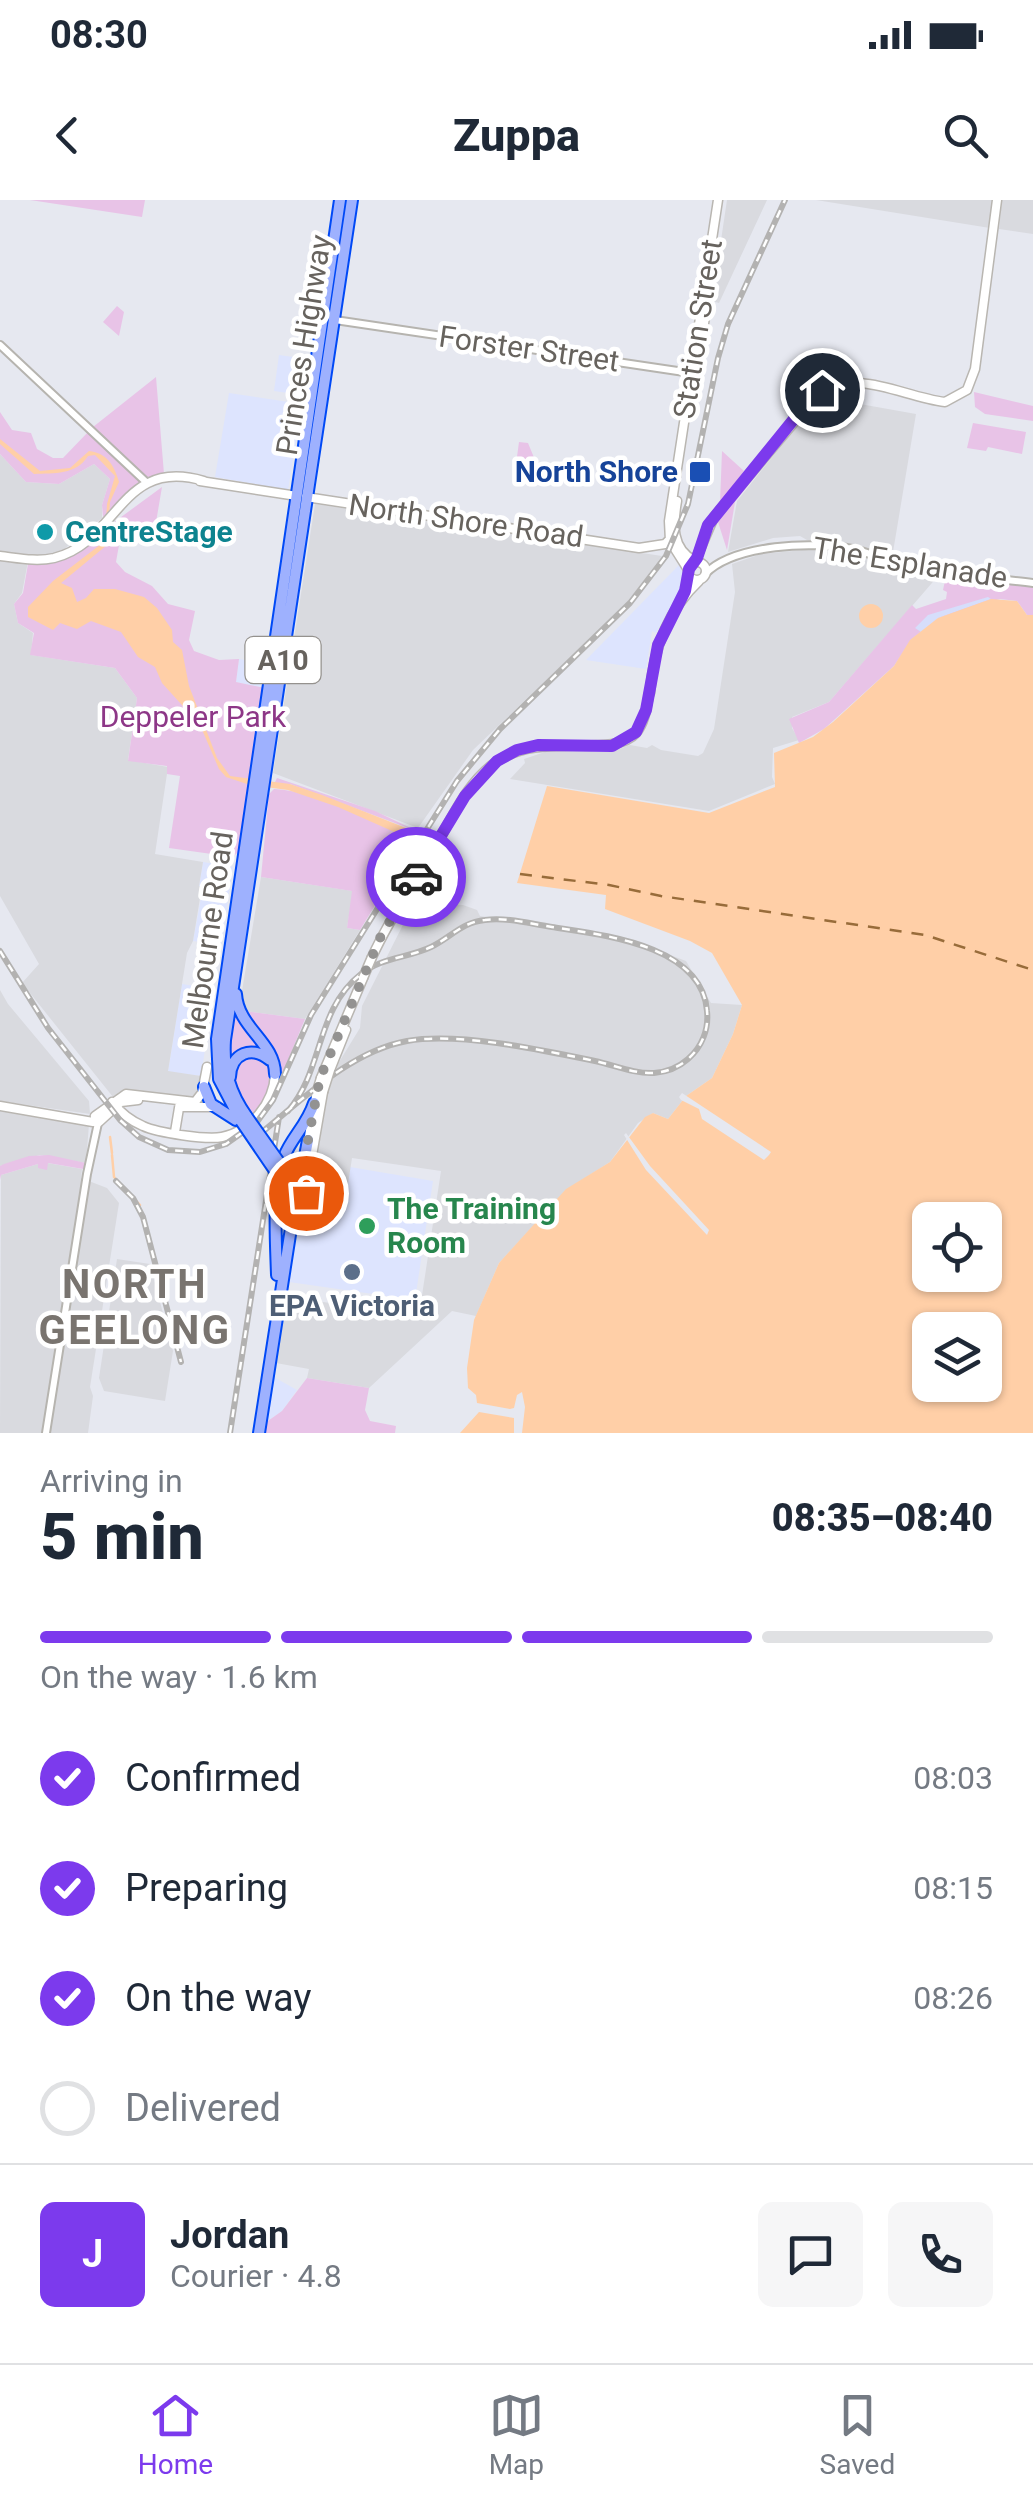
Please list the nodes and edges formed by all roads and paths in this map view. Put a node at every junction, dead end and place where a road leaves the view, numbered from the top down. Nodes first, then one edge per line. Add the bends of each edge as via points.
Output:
1 (340, 200) edge
2 (352, 200) edge
3 (720, 200) edge
4 (996, 200) edge
5 (328, 318) junction
6 (0, 345) edge
7 (694, 374) junction
8 (309, 475) junction
9 (148, 484) junction
10 (298, 496) junction
11 (321, 499) junction
12 (671, 538) junction
13 (0, 556) edge
14 (729, 560) junction
15 (699, 562) junction
16 (689, 573) junction
17 (702, 577) junction
18 (1033, 584) edge
19 (677, 608) junction
20 (284, 656) junction
21 (270, 687) junction
22 (260, 783) junction
23 (234, 952) junction
24 (236, 968) junction
25 (363, 978) junction
26 (219, 1019) junction
27 (207, 1067) junction
28 (275, 1074) junction
29 (204, 1087) junction
30 (234, 1095) junction
31 (318, 1095) junction
32 (114, 1104) junction
33 (180, 1104) junction
34 (0, 1106) edge
35 (217, 1108) junction
36 (241, 1119) junction
37 (95, 1120) junction
38 (175, 1132) junction
39 (308, 1135) junction
40 (262, 1144) junction
41 (286, 1174) junction
42 (301, 1220) joint
43 (287, 1256) junction
44 (278, 1283) junction
45 (46, 1433) edge
46 (256, 1433) edge

1 - 5 highway, Princes Highway / A10
2 - 5 highway, Princes Highway / A10
3 - 7 main road, Station Street
4 - 15 main road via 973,379 960,395 947,402 860,382 826,388 732,496 707,534
5 - 7 street, Forster Street
5 - 8 highway, Princes Highway / A10
5 - 10 highway, Princes Highway / A10
6 - 9 street
7 - 12 main road, Station Street
8 - 10 highway, Princes Highway / A10
8 - 11 main road
9 - 10 main road, North Shore Road via 204,481
9 - 13 main road via 58,557
10 - 11 main road, North Shore Road
10 - 20 highway, Melbourne Road / A10
10 - 21 highway, Melbourne Road / A10
11 - 12 main road, North Shore Road via 650,548
12 - 15 main road
12 - 16 main road
14 - 15 street, The Esplanade
14 - 17 street, The Esplanade
14 - 18 street, The Esplanade via 773,548 827,545 912,567
15 - 16 main road
15 - 17 main road
16 - 17 main road
16 - 19 main road
17 - 19 main road
19 - 25 main road, bridge via 658,645 642,727 624,745 548,748 511,755 488,768 433,849
20 - 21 highway
20 - 22 highway, Melbourne Road / A10
21 - 22 highway, Melbourne Road / A10
22 - 23 highway, Melbourne Road / A10
23 - 24 highway, Melbourne Road / A10
23 - 26 highway, Melbourne Road / A10
24 - 28 highway via 238,1011 271,1056
24 - 30 highway, Melbourne Road / A10 via 224,1048
25 - 31 main road, bridge
25 - 31 main road, bridge
26 - 27 highway
26 - 36 highway, Melbourne Road / A10 via 218,1073
27 - 29 main road
27 - 36 highway
28 - 30 highway via 264,1055 244,1053 230,1069
28 - 38 main road via 262,1111 235,1132 214,1138
29 - 33 main road via 195,1102
29 - 35 highway
30 - 36 highway, Melbourne Road / A10
31 - 39 highway
31 - 39 main road
32 - 33 main road via 125,1097
32 - 37 main road
32 - 38 main road via 144,1127
33 - 35 main road
33 - 38 main road
34 - 37 main road
35 - 36 highway
36 - 40 highway, bridge
37 - 45 street
39 - 41 highway via 303,1168
39 - 42 main road via 312,1156
39 - 44 highway via 286,1152 281,1171
40 - 41 highway, bridge
40 - 41 highway, bridge
41 - 43 highway via 294,1203
41 - 44 highway
42 - 43 highway
43 - 44 highway
44 - 46 highway

